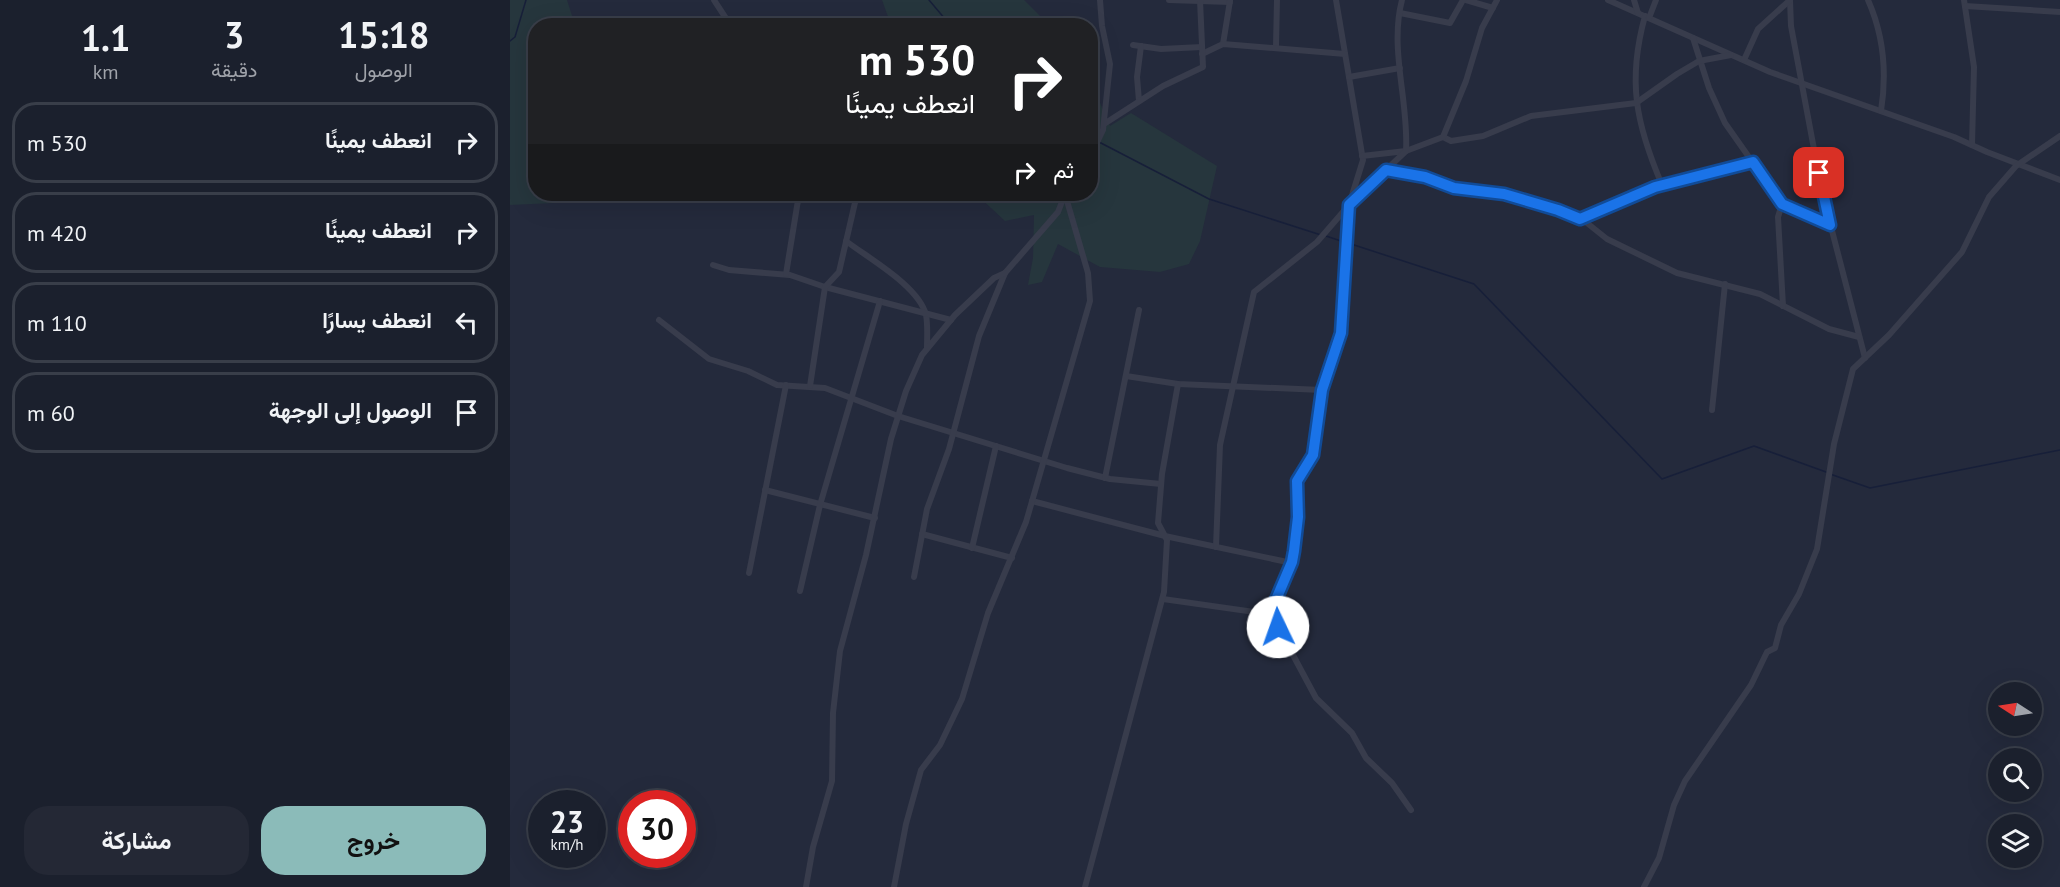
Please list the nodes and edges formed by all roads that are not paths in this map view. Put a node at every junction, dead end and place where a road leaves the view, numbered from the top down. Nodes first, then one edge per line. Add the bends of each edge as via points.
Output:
1 (714, 0) edge
2 (1100, 0) edge
3 (1169, 0) edge
4 (1276, 0) edge
5 (1336, 0) edge
6 (1402, 0) edge
7 (1465, 0) edge
8 (1497, 0) edge
9 (1608, 0) edge
10 (1634, 0) edge
11 (1656, 0) edge
12 (1790, 0) edge
13 (1868, 0) edge
14 (1200, 1) edge
15 (1230, 1) edge
16 (1964, 3) edge
17 (1493, 8) junction
18 (2060, 12) edge
19 (1400, 13) junction
20 (1638, 13) junction
21 (1647, 17) junction
22 (725, 18) edge
23 (1693, 38) junction
24 (1223, 44) junction
25 (1133, 45) dead end
26 (1141, 46) junction
27 (1276, 46) junction
28 (1202, 50) junction
29 (1345, 54) junction
30 (1732, 55) junction
31 (1744, 60) junction
32 (1699, 61) junction
33 (1400, 68) junction
34 (1349, 77) junction
35 (1803, 83) junction
36 (1139, 101) junction
37 (1636, 103) junction
38 (1881, 111) junction
39 (1104, 124) junction
40 (2060, 136) edge
41 (1443, 137) junction
42 (1098, 138) edge
43 (1972, 145) junction
44 (1406, 152) junction
45 (1362, 156) junction
46 (1753, 162) junction
47 (2019, 164) junction
48 (1386, 170) junction
49 (2060, 180) edge
50 (1662, 185) junction
51 (798, 201) edge
52 (855, 201) edge
53 (1062, 201) edge
54 (1067, 201) edge
55 (1782, 204) junction
56 (1349, 205) junction
57 (1580, 219) junction
58 (1830, 225) junction
59 (846, 241) junction
60 (713, 265) dead end
61 (1005, 273) junction
62 (786, 274) junction
63 (1725, 284) junction
64 (825, 287) junction
65 (880, 301) junction
66 (1783, 306) junction
67 (1139, 310) dead end
68 (926, 313) junction
69 (659, 320) dead end
70 (951, 320) junction
71 (1859, 337) junction
72 (927, 348) junction
73 (1865, 358) junction
74 (1126, 376) junction
75 (1178, 384) junction
76 (786, 385) junction
77 (810, 386) junction
78 (1235, 387) junction
79 (1322, 390) junction
80 (853, 399) junction
81 (1712, 410) dead end
82 (898, 416) junction
83 (953, 433) junction
84 (996, 446) junction
85 (1044, 461) junction
86 (1105, 478) junction
87 (1161, 484) junction
88 (765, 490) junction
89 (1032, 501) junction
90 (821, 504) junction
91 (875, 518) junction
92 (922, 534) junction
93 (1165, 536) junction
94 (972, 548) junction
95 (1216, 548) junction
96 (1012, 558) junction
97 (1292, 562) junction
98 (749, 573) dead end
99 (914, 577) dead end
100 (800, 591) dead end
101 (1163, 599) junction
102 (1276, 615) junction
103 (1411, 810) dead end
104 (806, 887) edge
105 (894, 887) edge
106 (1085, 887) edge
107 (1644, 887) edge

1 - 22 street
2 - 39 street via 1110,64
3 - 14 street
4 - 27 street
5 - 29 street
6 - 19 street
7 - 17 street
7 - 19 street via 1450,23
8 - 17 street
9 - 20 street
10 - 20 street
11 - 21 street
12 - 31 street via 1758,28
12 - 35 street via 1791,26
13 - 38 street via 1884,61
14 - 15 street
14 - 28 street
15 - 24 street
16 - 18 street
16 - 43 street via 1974,67
17 - 41 street via 1482,28
19 - 33 street
20 - 21 street
21 - 23 street
21 - 37 street via 1634,68
23 - 30 street
23 - 32 street
24 - 27 street
24 - 28 street
25 - 26 street
26 - 28 street
26 - 36 street
27 - 29 street via 1301,52
28 - 36 street via 1203,68 1190,71
29 - 34 street
30 - 31 street
30 - 32 street
31 - 35 street
32 - 37 street
32 - 46 street via 1725,123
33 - 34 street
33 - 44 street
34 - 45 street
35 - 38 street
35 - 58 street
36 - 39 street
37 - 41 street via 1531,116 1483,136 1451,141
37 - 50 street via 1638,121
38 - 43 street
39 - 42 street
40 - 47 street
41 - 44 street
43 - 47 street
44 - 45 street
44 - 48 street
45 - 56 street
46 - 50 street
46 - 55 street
47 - 49 street
47 - 73 street via 1989,197 1962,252
48 - 56 street
48 - 57 street via 1425,177 1454,188 1504,194
50 - 57 street
51 - 62 street
52 - 59 street
53 - 61 street via 1058,212
54 - 85 street via 1088,273 1090,301
55 - 58 street
55 - 66 street via 1778,217
56 - 78 street via 1317,242 1254,292
56 - 79 street via 1341,333
57 - 63 street via 1607,239 1677,273
58 - 71 street
59 - 64 street via 839,272
59 - 68 street via 890,271
60 - 62 street via 729,270
61 - 70 street
61 - 83 street via 979,336
62 - 64 street
63 - 66 street via 1760,294
63 - 81 street
64 - 65 street
64 - 77 street
65 - 68 street
65 - 80 street
66 - 71 street via 1829,329
67 - 74 street
68 - 70 street
68 - 72 street
69 - 76 street via 710,359
70 - 72 street
71 - 73 street
72 - 82 street
73 - 107 street via 1853,369 1834,444 1817,549 1803,584 1775,648 1767,652 1751,685 1685,781 1659,858
74 - 75 street
74 - 86 street
75 - 78 street
75 - 87 street
76 - 77 street
76 - 88 street
77 - 80 street
78 - 79 street
78 - 95 street via 1220,445
79 - 97 street via 1313,455 1297,481 1298,517
80 - 82 street
80 - 90 street
82 - 83 street
82 - 91 street
83 - 84 street
83 - 92 street
84 - 85 street
84 - 94 street
85 - 86 street
85 - 89 street
86 - 87 street
87 - 93 street via 1158,523
88 - 90 street
88 - 98 street
89 - 93 street
89 - 96 street
90 - 91 street
90 - 100 street
91 - 104 street via 840,651 833,713 832,781
92 - 94 street
92 - 99 street
93 - 95 street
93 - 101 street
94 - 96 street
95 - 97 street
96 - 105 street via 988,613 962,699 940,745 921,770
97 - 102 street via 1277,592
101 - 102 street
101 - 106 street
102 - 103 street via 1278,627 1316,698 1352,733 1366,758 1392,783

